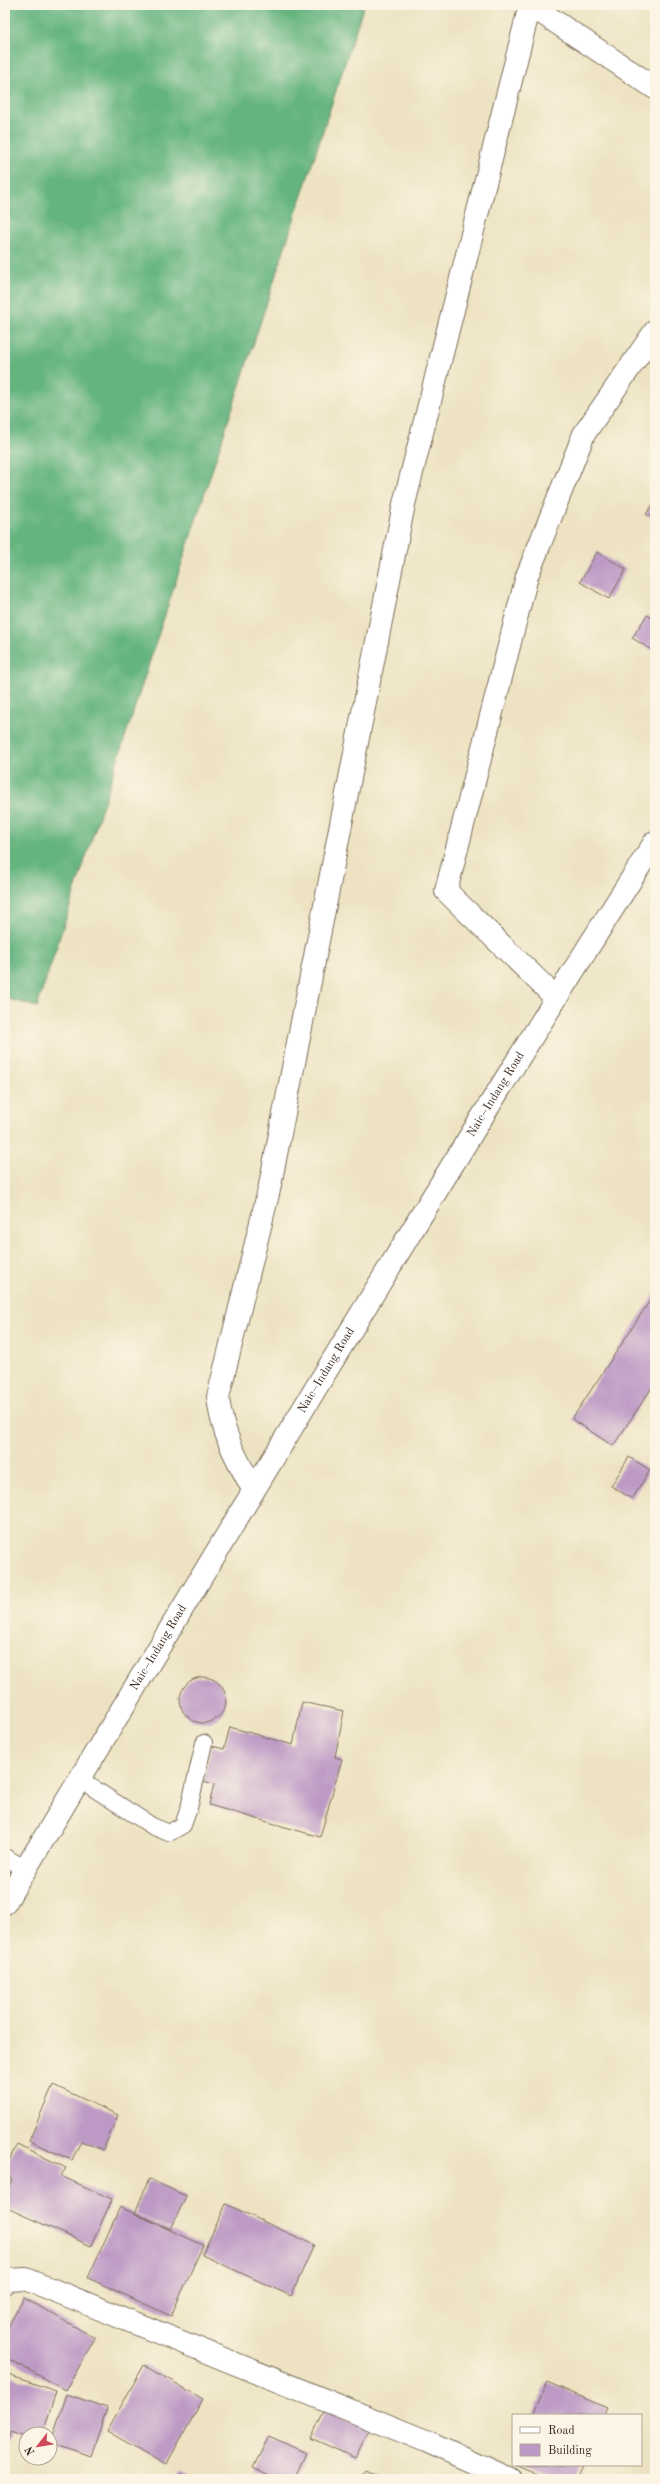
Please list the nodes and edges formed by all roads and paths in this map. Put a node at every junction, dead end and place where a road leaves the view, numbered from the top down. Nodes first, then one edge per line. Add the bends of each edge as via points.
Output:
1 (530, 5) edge
2 (653, 81) edge
3 (655, 332) edge
4 (655, 842) edge
5 (556, 997) junction
6 (253, 1489) junction
7 (204, 1742) dead end
8 (79, 1779) junction
9 (5, 1857) edge
10 (26, 1869) junction
11 (5, 1903) edge
12 (5, 2283) edge
13 (510, 2479) edge

1 - 2 street
1 - 6 street via 404,504 269,1190 218,1397 221,1420 230,1446
3 - 5 street via 584,434 526,576 446,891
4 - 5 street, Naic–Indang Road
5 - 6 street, Naic–Indang Road
6 - 8 street, Naic–Indang Road
7 - 8 lane via 183,1825 169,1833 152,1826
8 - 10 street, Naic–Indang Road
9 - 10 lane
10 - 11 street, Naic–Indang Road
12 - 13 street via 8,2280 26,2279 426,2441

